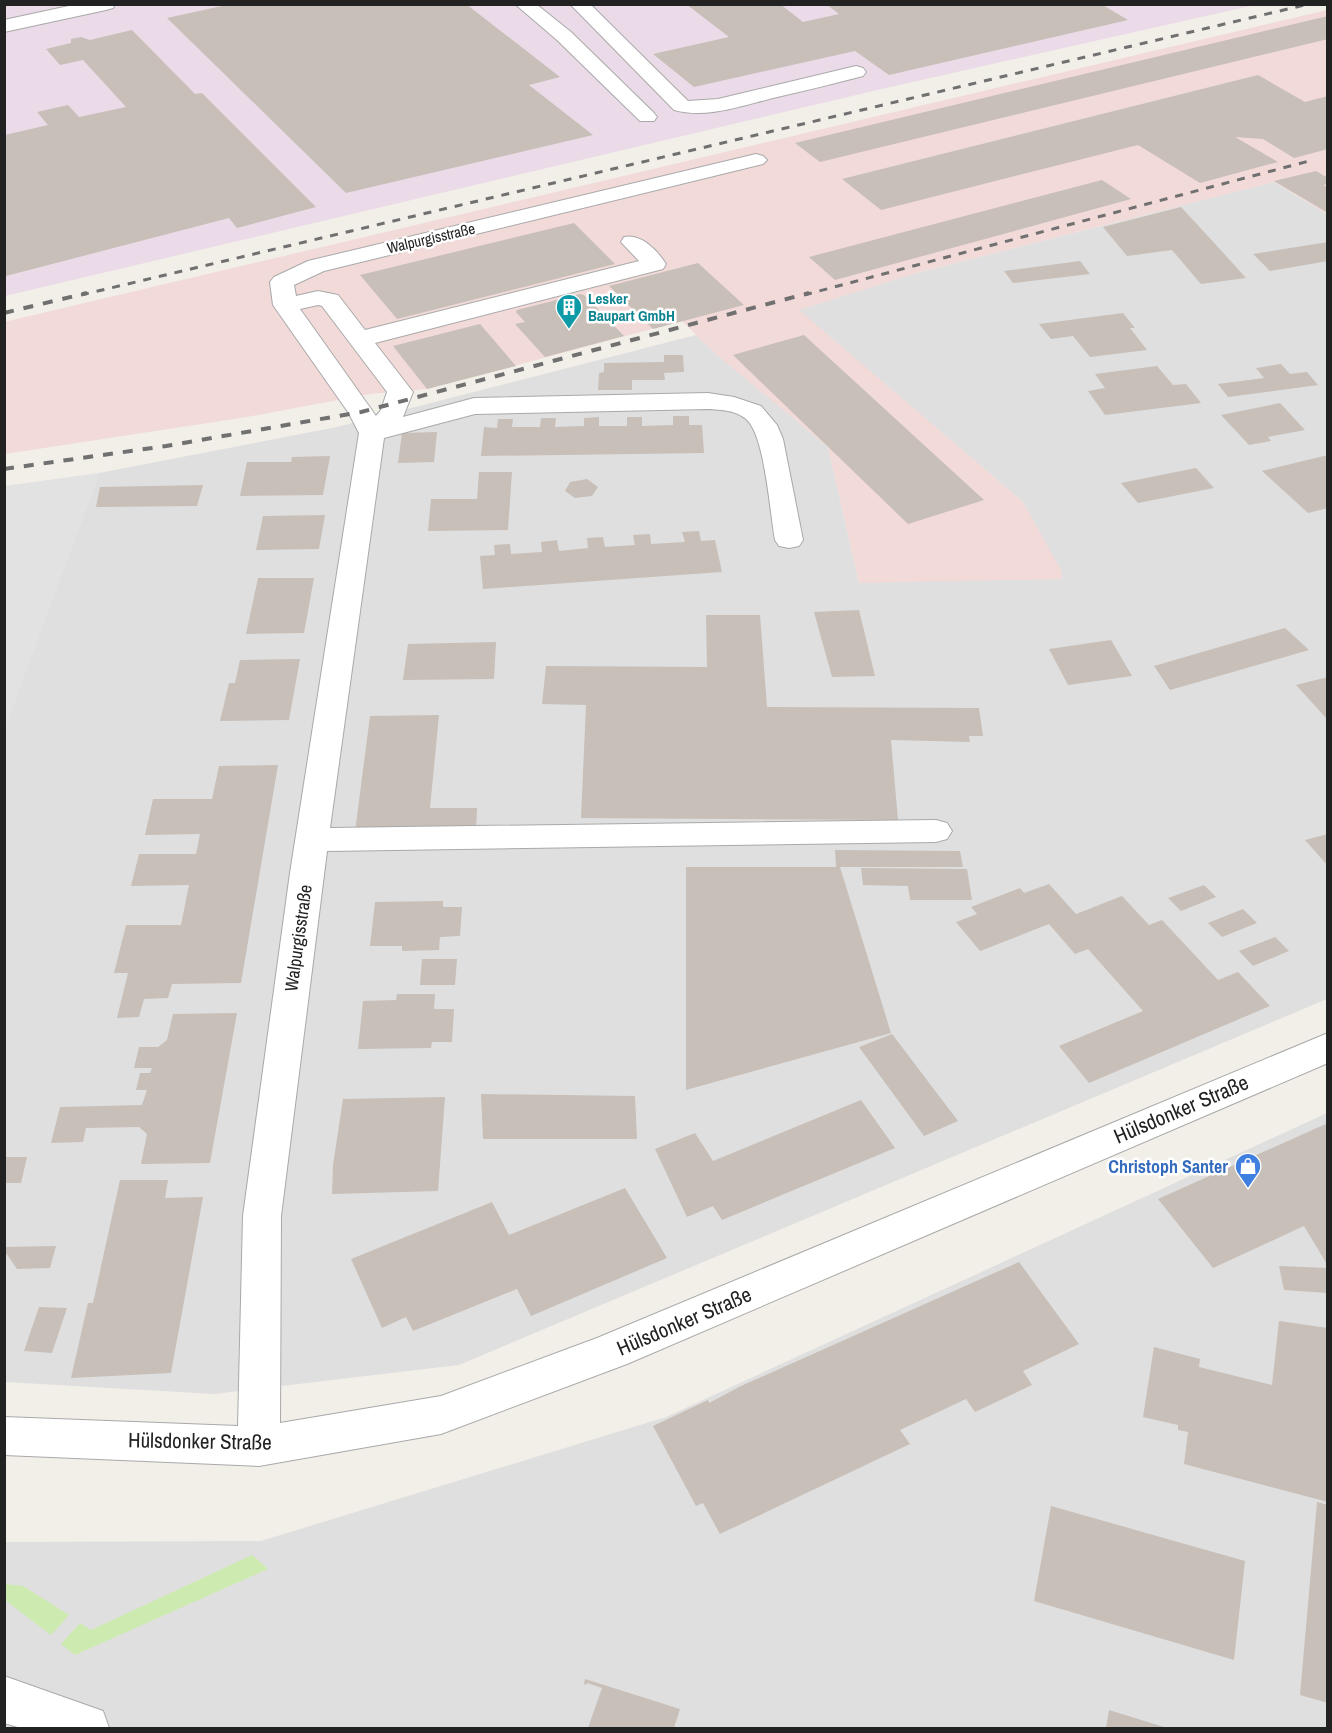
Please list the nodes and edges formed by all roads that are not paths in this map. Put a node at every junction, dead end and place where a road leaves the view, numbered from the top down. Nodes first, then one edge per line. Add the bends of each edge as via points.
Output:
1 (106, 4) edge
2 (524, 4) edge
3 (580, 5) edge
4 (65, 9) edge
5 (4, 26) edge
6 (856, 72) dead end
7 (647, 117) dead end
8 (756, 160) dead end
9 (632, 242) dead end
10 (285, 305) junction
11 (360, 339) junction
12 (372, 433) junction
13 (789, 540) dead end
14 (936, 831) dead end
15 (312, 840) junction
16 (1328, 1047) edge
17 (4, 1436) edge
18 (259, 1446) junction
19 (4, 1699) edge
20 (86, 1728) edge

1 - 4 street
2 - 7 street via 564,36
3 - 6 street via 681,106 718,105
4 - 5 street
8 - 10 street, Walpurgisstraße via 316,266 282,282
9 - 11 street via 655,264
10 - 11 street via 318,298 330,300
10 - 12 street
11 - 12 street via 400,392 393,413
12 - 13 street via 474,406 708,401 733,405 756,414 765,428 773,450
12 - 15 street, Walpurgisstraße
14 - 15 street
15 - 18 street, Walpurgisstraße via 262,1216
16 - 18 street, Hülsdonker Straße via 612,1352 441,1415
17 - 18 street, Hülsdonker Straße
19 - 20 street

